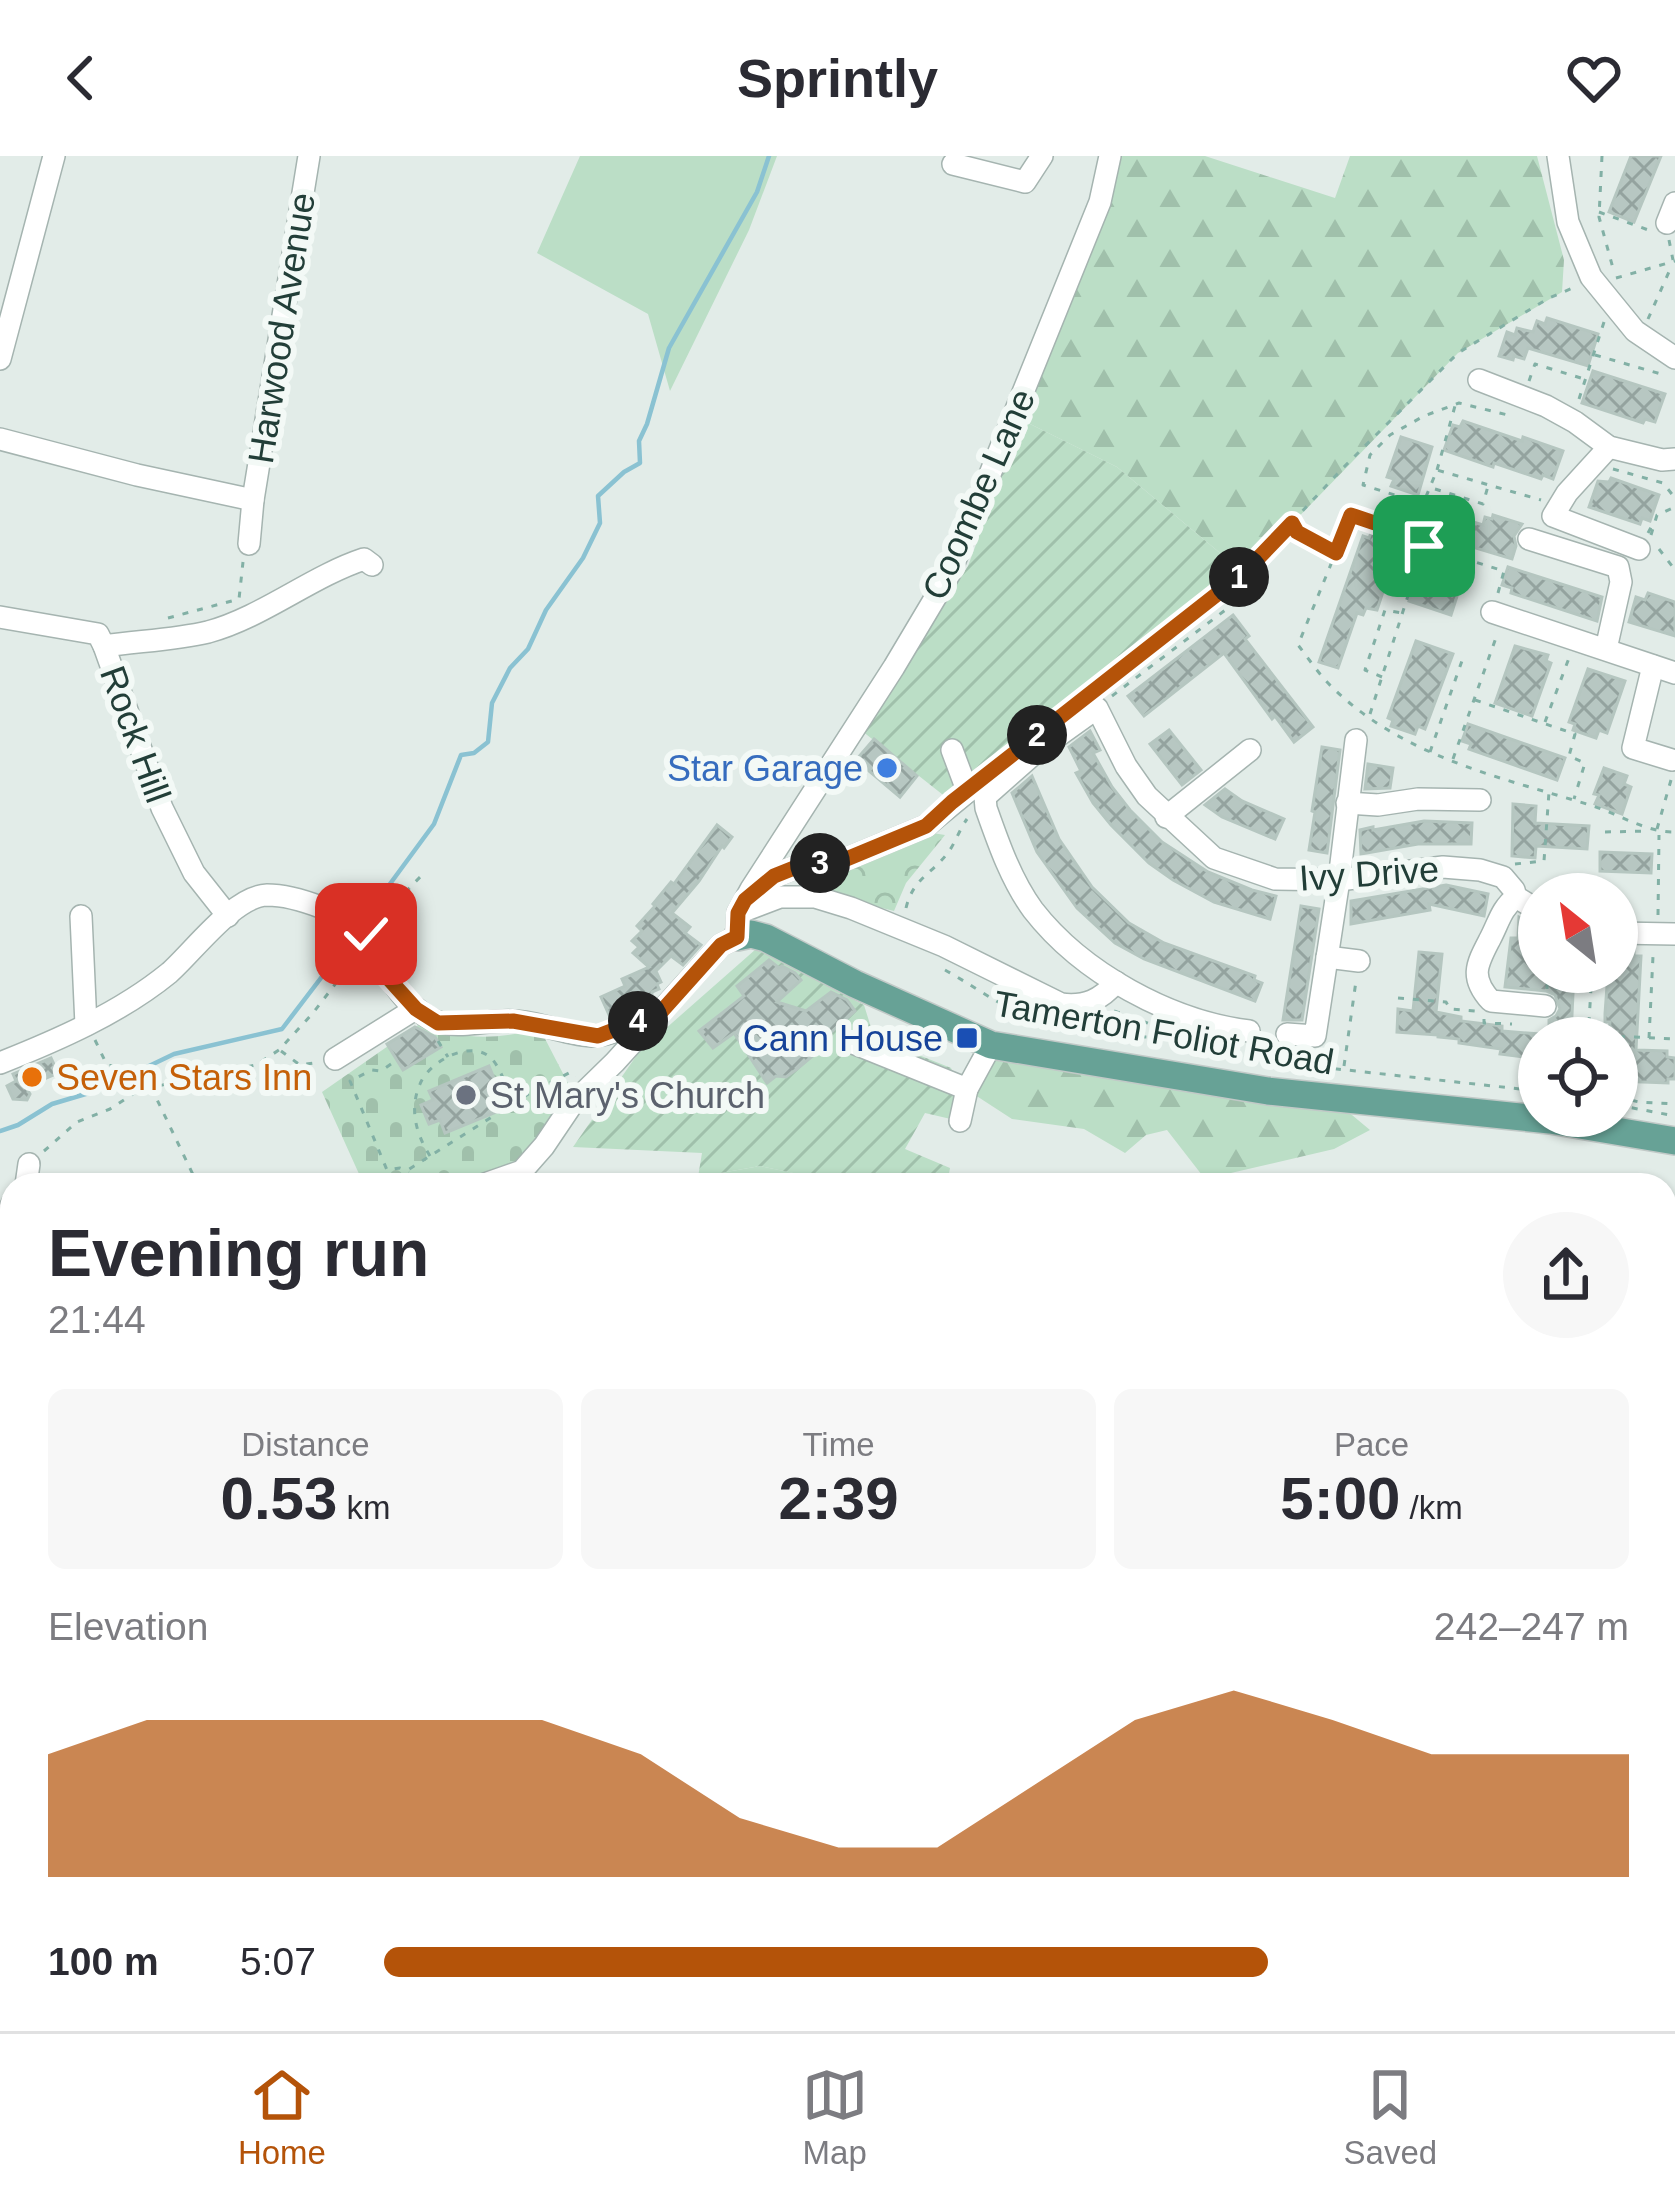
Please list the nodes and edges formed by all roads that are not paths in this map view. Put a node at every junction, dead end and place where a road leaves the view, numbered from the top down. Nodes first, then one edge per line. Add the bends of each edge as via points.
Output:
1 (54, 156) edge
2 (309, 156) edge
3 (1042, 156) edge
4 (1110, 156) edge
5 (1558, 156) edge
6 (953, 164) dead end
7 (0, 358) edge
8 (1672, 366) edge
9 (1479, 380) dead end
10 (0, 439) edge
11 (1609, 447) junction
12 (1675, 459) edge
13 (253, 500) junction
14 (1528, 538) dead end
15 (249, 544) road end
16 (1639, 548) dead end
17 (372, 565) dead end
18 (1498, 614) road end
19 (0, 617) edge
20 (104, 646) junction
21 (1606, 649) junction
22 (1653, 666) junction
23 (1675, 674) edge
24 (1355, 740) dead end
25 (952, 750) dead end
26 (1250, 750) dead end
27 (1673, 764) edge
28 (988, 773) dead end
29 (979, 796) junction
30 (1480, 800) dead end
31 (1347, 803) junction
32 (1166, 817) junction
33 (792, 852) dead end
34 (760, 875) junction
35 (1339, 880) junction
36 (1516, 897) joint
37 (81, 916) dead end
38 (228, 916) junction
39 (740, 916) junction
40 (1638, 933) edge
41 (1675, 934) edge
42 (1327, 957) junction
43 (1359, 962) road end
44 (1108, 990) junction
45 (1546, 993) dead end
46 (416, 1009) junction
47 (661, 1012) junction
48 (86, 1024) junction
49 (1287, 1034) dead end
50 (1244, 1040) road end
51 (853, 1043) dead end
52 (991, 1045) junction
53 (325, 1060) road end
54 (0, 1063) edge
55 (967, 1089) junction
56 (960, 1121) dead end
57 (1675, 1141) edge
58 (517, 1173) edge

1 - 7 street
2 - 13 street, Harwood Avenue
3 - 6 street via 1025,182
4 - 34 street, Coombe Lane via 1100,202 950,573
5 - 8 street via 1568,222 1592,277
9 - 11 street via 1546,406
10 - 13 street, Harwood Avenue
11 - 12 street
11 - 16 street via 1553,517
13 - 15 street, Harwood Avenue
14 - 21 street via 1618,567
17 - 20 street via 336,568 208,632
18 - 21 street
19 - 20 street, Rock Hill via 98,634
20 - 38 street, Rock Hill via 161,808 194,873
21 - 22 street
22 - 23 street
22 - 27 street via 1633,748
24 - 31 street
25 - 29 street
26 - 32 street
28 - 29 street
29 - 32 street, Ivy Drive via 1093,702 1126,766
29 - 39 street via 844,860 774,876
29 - 44 street via 1032,908
30 - 31 street
31 - 35 street
32 - 35 street, Ivy Drive via 1214,858 1276,879
33 - 34 street
34 - 39 street, Coombe Lane
35 - 36 street, Ivy Drive via 1443,867 1508,871
35 - 42 street
36 - 45 street via 1478,959 1479,987 1491,1001
37 - 48 street
38 - 46 street via 265,895 328,910 363,935
38 - 48 street via 167,975
39 - 44 street via 780,897 815,897 944,946 1061,1004 1082,1005
39 - 47 street
39 - 52 main road, Tamerton Foliot Road via 752,934
40 - 41 street
42 - 43 street
42 - 49 street via 1315,1036
44 - 50 street
46 - 47 street via 438,1023 513,1021 598,1036
46 - 53 street
47 - 58 street
48 - 54 street
51 - 55 street
52 - 55 street
52 - 57 main road, Tamerton Foliot Road via 1268,1091
55 - 56 street

